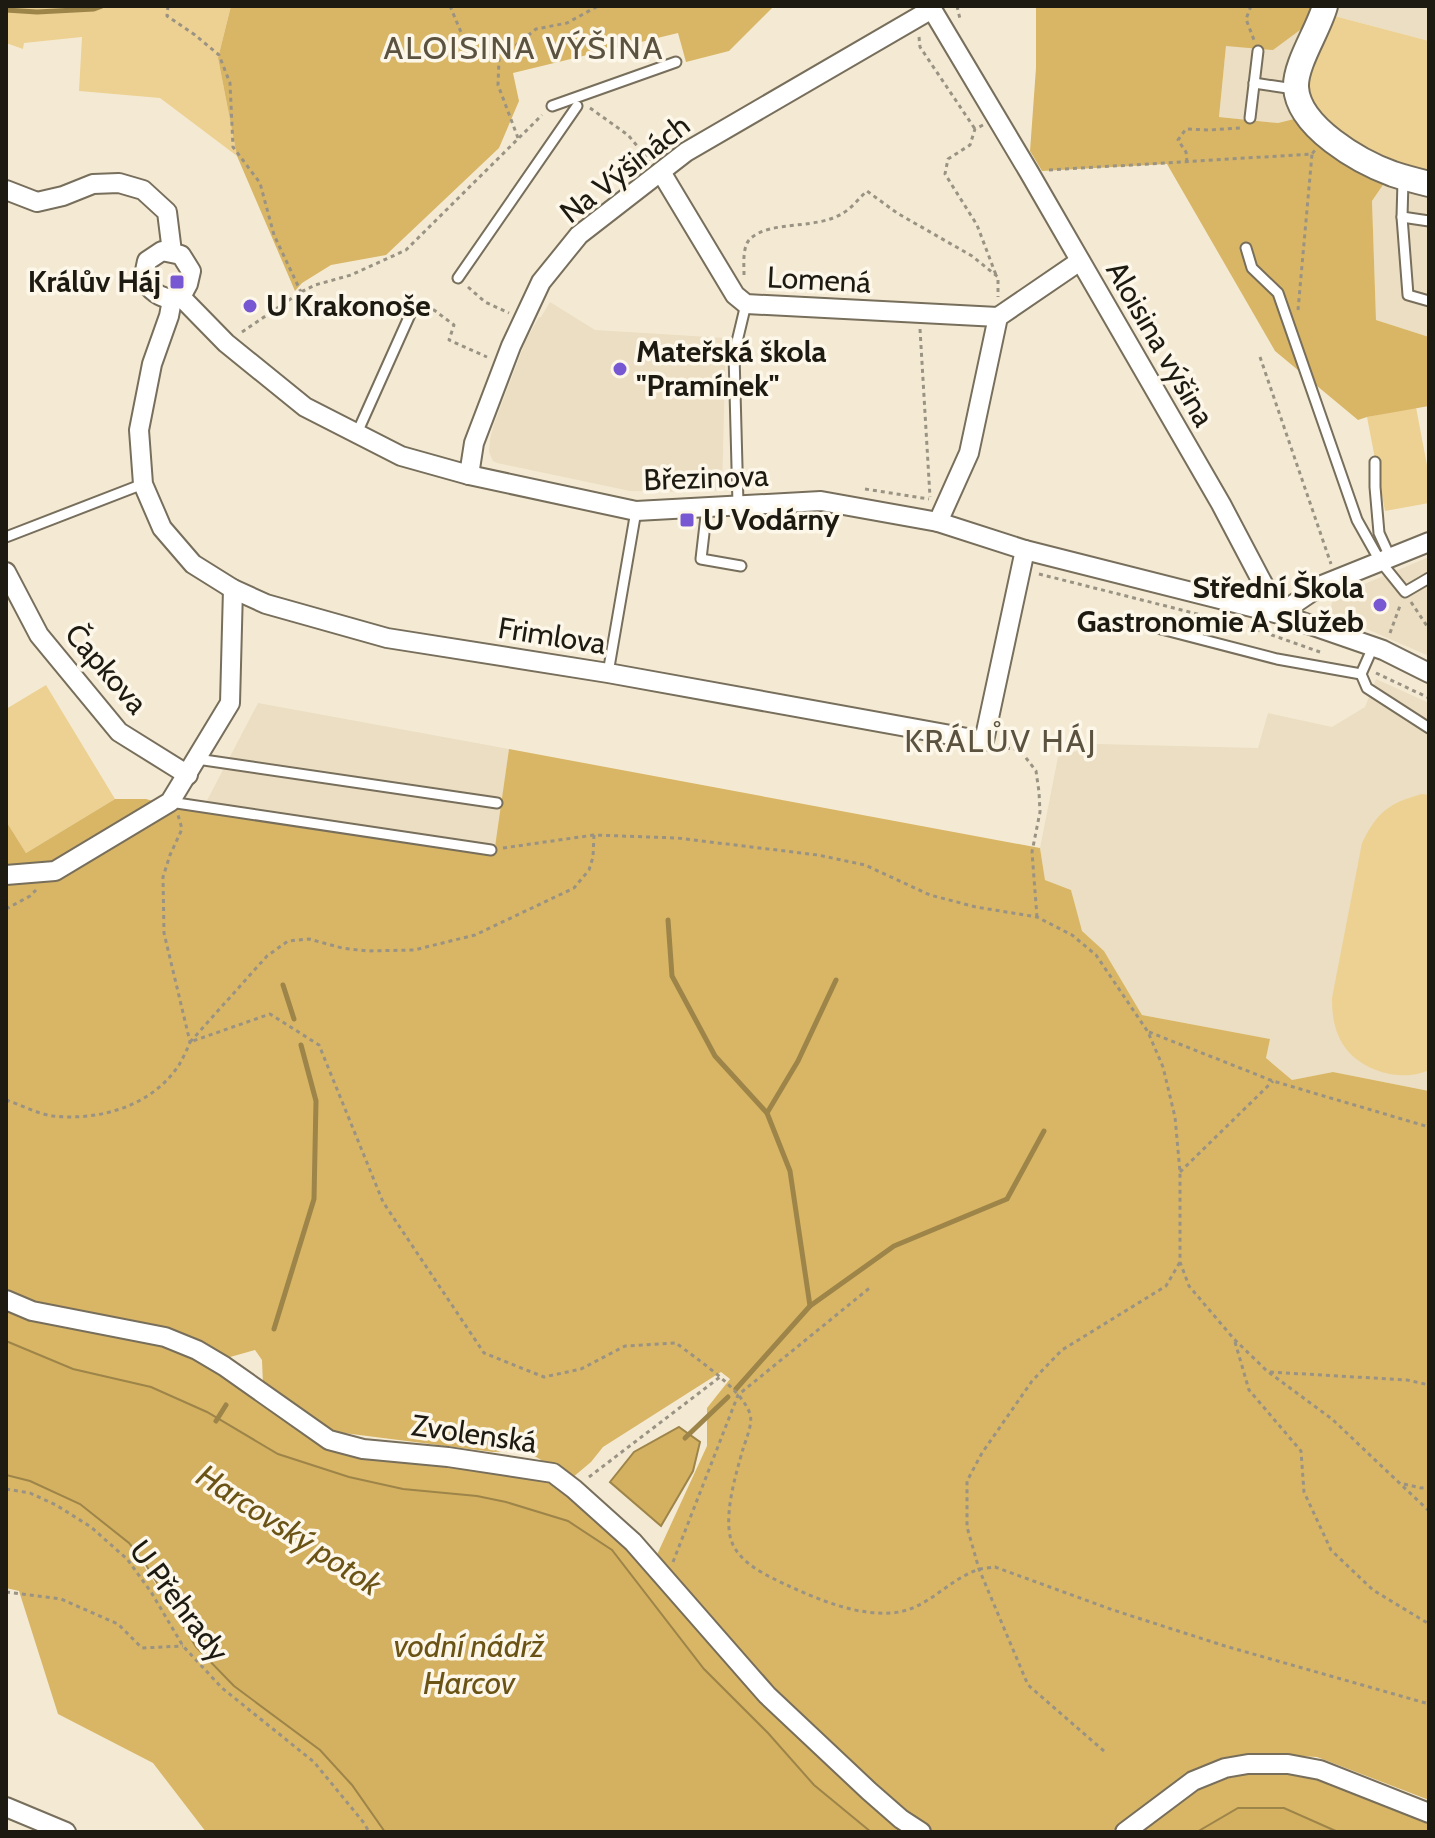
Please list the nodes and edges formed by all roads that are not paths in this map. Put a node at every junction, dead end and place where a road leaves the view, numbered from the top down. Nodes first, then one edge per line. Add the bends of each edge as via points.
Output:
1 (1325, 6) edge
2 (926, 11) edge
3 (1258, 51) road end
4 (676, 62) dead end
5 (1254, 83) junction
6 (1296, 89) junction
7 (552, 106) road end
8 (577, 106) road end
9 (1250, 118) road end
10 (661, 172) junction
11 (1403, 177) junction
12 (1429, 184) edge
13 (6, 190) edge
14 (1402, 217) junction
15 (1429, 221) edge
16 (1246, 248) dead end
17 (172, 252) junction
18 (1080, 261) junction
19 (458, 278) road end
20 (1429, 301) edge
21 (174, 304) junction
22 (746, 304) junction
23 (413, 308) road end
24 (998, 317) junction
25 (357, 433) junction
26 (1375, 462) dead end
27 (469, 475) junction
28 (143, 484) junction
29 (738, 504) junction
30 (707, 506) junction
31 (636, 511) junction
32 (938, 522) junction
33 (6, 537) edge
34 (1429, 542) edge
35 (1025, 550) junction
36 (1385, 559) junction
37 (741, 566) dead end
38 (6, 572) edge
39 (1429, 578) edge
40 (233, 589) junction
41 (1279, 614) junction
42 (1142, 624) dead end
43 (1378, 649) junction
44 (1363, 671) junction
45 (608, 673) junction
46 (1429, 673) edge
47 (1429, 728) edge
48 (192, 767) junction
49 (170, 802) junction
50 (497, 803) dead end
51 (491, 850) road end
52 (6, 875) edge
53 (6, 1300) edge
54 (6, 1807) edge
55 (1429, 1813) edge
56 (66, 1832) edge
57 (921, 1832) edge
58 (1125, 1832) edge

1 - 6 street
2 - 10 street, Na Výšinách via 686,152
2 - 18 street, Aloisina výšina
3 - 5 lane
4 - 7 lane
5 - 6 lane
5 - 9 lane
6 - 11 street via 1319,145
8 - 19 lane
10 - 22 street, Lomená via 735,295
10 - 27 street, Na Výšinách via 579,235 541,282 503,365 474,443
11 - 12 street
11 - 14 lane
13 - 17 street via 37,202 93,184 119,183 143,190 167,212
14 - 15 lane
14 - 20 lane via 1408,295
16 - 36 lane via 1252,268 1278,293 1357,520
17 - 21 street via 181,255 191,271
17 - 21 street, Březinova via 162,251 147,261 143,280 153,294
18 - 24 street
18 - 41 street, Aloisina výšina
21 - 25 street, Březinova via 305,407
21 - 28 street, Frimlova via 152,364 139,430
22 - 24 street, Lomená
22 - 29 lane via 734,354
23 - 25 lane
24 - 32 street via 969,453
25 - 27 street, Březinova via 401,456
26 - 36 lane
27 - 31 street, Březinova
28 - 33 lane
28 - 40 street, Frimlova via 162,528 193,564
29 - 30 street, Březinova
29 - 32 street, Březinova via 821,501
30 - 31 street, Březinova
30 - 37 lane via 701,559
31 - 45 lane
32 - 35 street, Březinova
34 - 36 street
35 - 41 street, Březinova
35 - 45 street, Frimlova via 984,741
36 - 39 lane via 1405,592
36 - 41 street via 1322,585
38 - 48 street, Čapkova via 39,635 119,732
40 - 45 street, Frimlova via 266,604 387,638
40 - 48 street via 230,703
41 - 43 street, Březinova
42 - 44 lane via 1277,659
43 - 44 lane
43 - 46 street, Březinova
44 - 47 lane via 1367,688
48 - 49 street
48 - 50 lane
49 - 51 lane
49 - 52 street via 55,871
53 - 57 street, Zvolenská via 32,1311 165,1337 197,1350 329,1440 553,1473 633,1542 767,1695
54 - 56 street
55 - 58 street via 1320,1770 1248,1764 1193,1781

